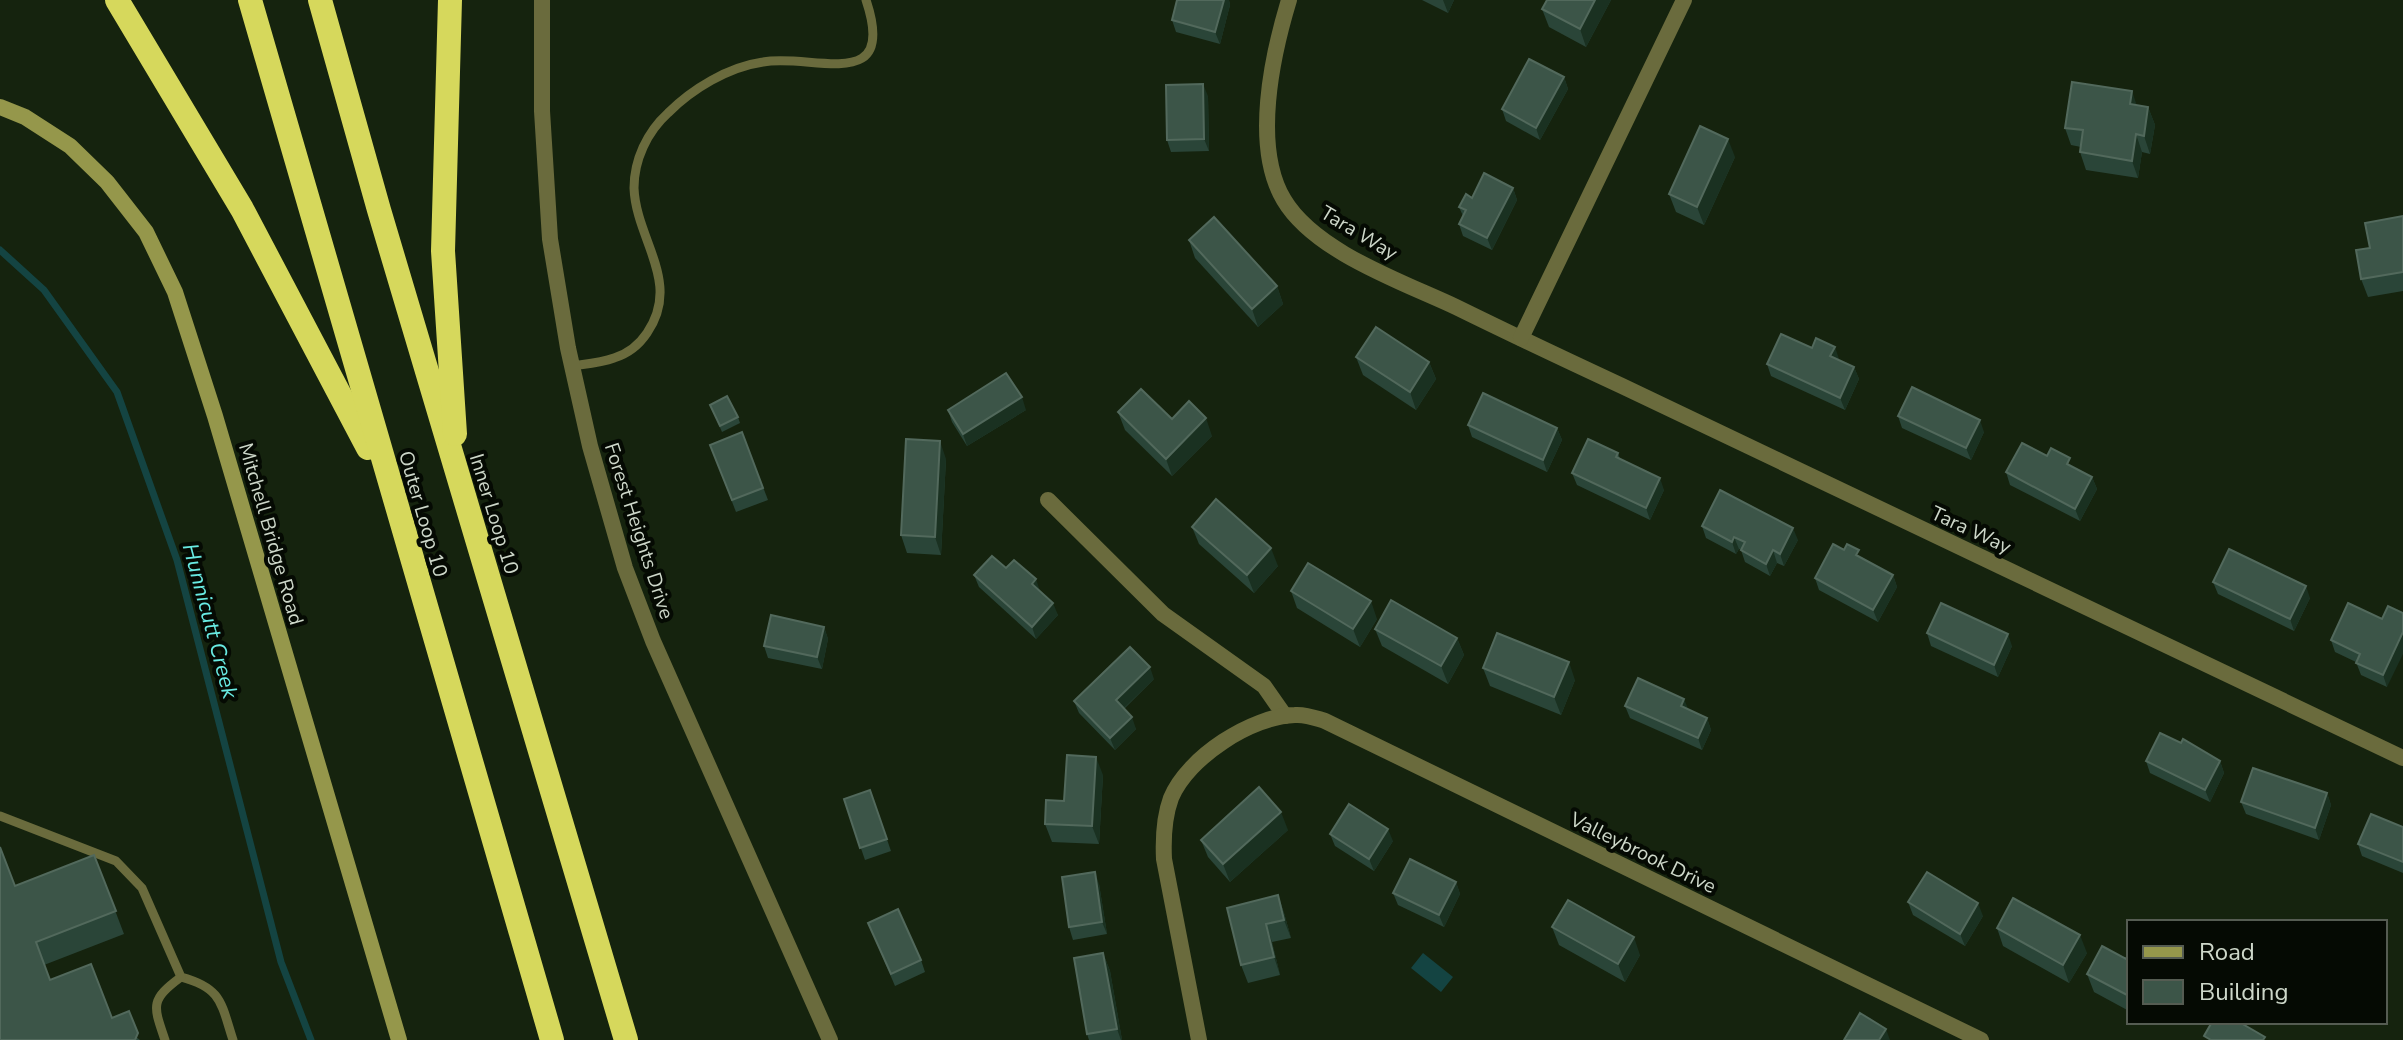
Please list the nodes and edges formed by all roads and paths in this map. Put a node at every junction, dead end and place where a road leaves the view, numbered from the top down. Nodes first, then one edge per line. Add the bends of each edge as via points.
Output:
1 (117, 0) edge
2 (250, 0) edge
3 (320, 0) edge
4 (450, 0) edge
5 (542, 0) edge
6 (866, 0) edge
7 (1289, 0) edge
8 (1684, 0) edge
9 (0, 107) edge
10 (1521, 338) junction
11 (572, 366) junction
12 (459, 480) junction
13 (392, 494) junction
14 (1048, 500) dead end
15 (1285, 716) junction
16 (2403, 758) edge
17 (0, 816) edge
18 (181, 977) junction
19 (1962, 1036) edge
20 (165, 1040) edge
21 (233, 1040) edge
22 (399, 1040) edge
23 (552, 1040) edge
24 (626, 1040) edge
25 (830, 1040) edge
26 (1199, 1040) edge
27 (1981, 1040) edge

1 - 13 highway via 242,209
2 - 13 highway, Outer Loop 10
3 - 12 highway, Inner Loop 10
4 - 12 highway via 443,251
5 - 11 street, Forest Heights Drive via 548,212
6 - 11 lane via 874,35 860,60 749,64 706,84 655,126 639,156 634,189 661,285 657,314 629,352
7 - 10 street, Tara Way via 1268,115 1273,176 1284,200 1299,220 1352,257
8 - 10 street
9 - 22 street, Mitchell Bridge Road via 70,146 107,182 146,232 175,292
10 - 16 street, Tara Way
11 - 25 street, Forest Heights Drive via 625,568
12 - 24 highway, Inner Loop 10
13 - 23 highway, Outer Loop 10
14 - 15 street via 1163,614 1264,686
15 - 19 street, Valleybrook Drive via 1325,721
15 - 26 street, Valleybrook Drive via 1227,739 1200,757 1170,800 1164,859
17 - 18 lane via 116,861 142,888
18 - 20 lane via 156,1001
18 - 21 lane via 213,991
19 - 27 street, Valleybrook Drive

